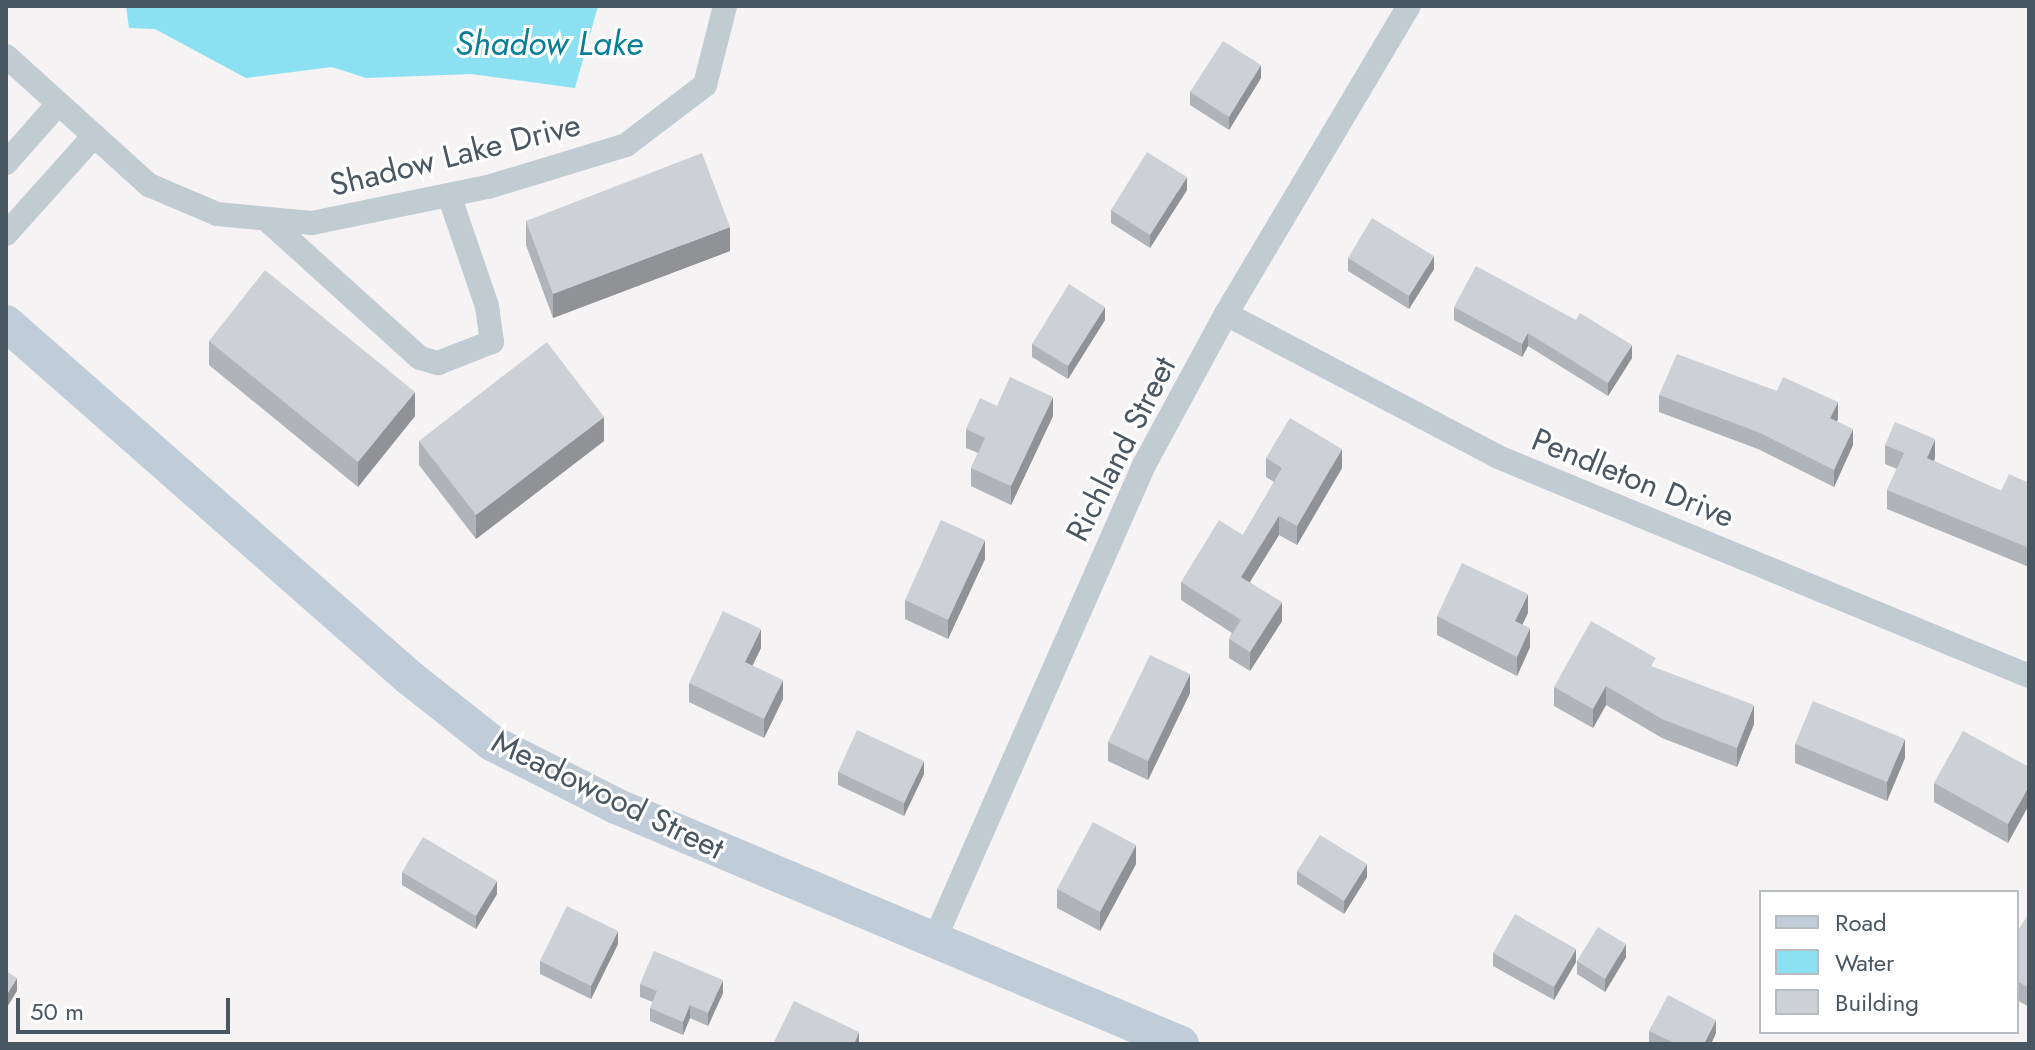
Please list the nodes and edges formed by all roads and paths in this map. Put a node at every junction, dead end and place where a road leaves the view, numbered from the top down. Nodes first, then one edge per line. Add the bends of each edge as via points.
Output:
1 (725, 6) edge
2 (1409, 6) edge
3 (6, 56) edge
4 (58, 104) junction
5 (94, 136) junction
6 (6, 163) edge
7 (449, 195) junction
8 (266, 219) junction
9 (6, 234) edge
10 (1226, 314) junction
11 (6, 323) edge
12 (2029, 676) edge
13 (933, 943) junction
14 (1181, 1044) edge

1 - 7 street, Shadow Lake Drive via 705,85 626,145
2 - 10 street, Richland Street
3 - 4 street, Shadow Lake Drive
4 - 5 street, Shadow Lake Drive
4 - 6 street
5 - 8 street, Shadow Lake Drive via 149,185 217,214
5 - 9 street
7 - 8 street, Shadow Lake Drive via 312,223
7 - 8 street via 487,306 492,342 438,363 420,358
10 - 12 street, Pendleton Drive via 1498,457
10 - 13 street, Richland Street via 1144,465
11 - 13 street, Meadowood Street via 410,678 492,743 616,806
13 - 14 street, Meadowood Street

